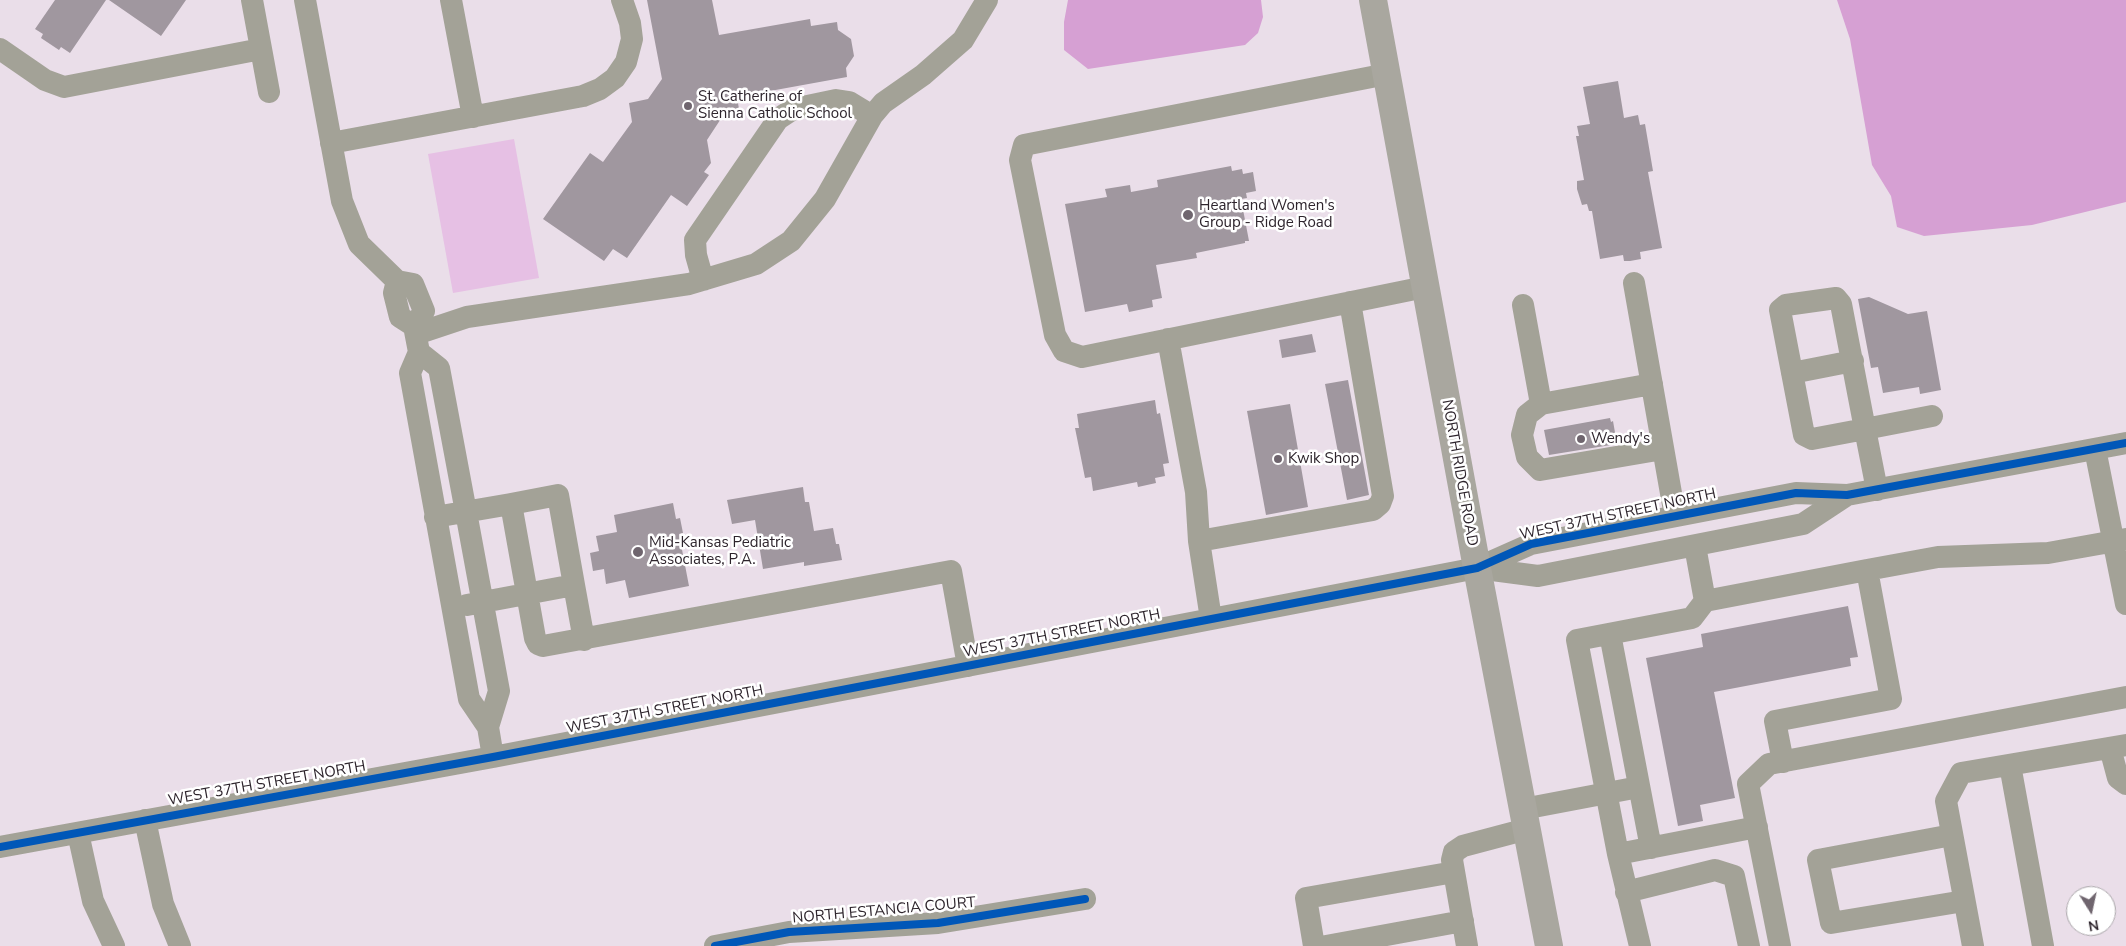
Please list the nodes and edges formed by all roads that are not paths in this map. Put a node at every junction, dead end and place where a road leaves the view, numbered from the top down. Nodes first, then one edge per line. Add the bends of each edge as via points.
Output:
1 (252, 0) edge
2 (305, 0) edge
3 (451, 0) edge
4 (622, 0) edge
5 (987, 0) edge
6 (1373, 0) edge
7 (0, 49) edge
8 (261, 49) junction
9 (1387, 74) junction
10 (269, 92) dead end
11 (872, 116) junction
12 (473, 117) junction
13 (332, 143) junction
14 (703, 280) junction
15 (1634, 283) dead end
16 (1426, 287) junction
17 (1350, 302) junction
18 (1523, 305) dead end
19 (416, 337) junction
20 (1168, 339) junction
21 (1853, 361) junction
22 (1792, 373) junction
23 (1652, 384) junction
24 (1542, 404) junction
25 (1932, 416) dead end
26 (1865, 429) junction
27 (453, 440) junction
28 (2126, 443) edge
29 (422, 446) junction
30 (1663, 449) junction
31 (2095, 449) junction
32 (1878, 490) junction
33 (1848, 495) junction
34 (511, 504) junction
35 (466, 512) junction
36 (1675, 516) junction
37 (435, 517) junction
38 (2120, 540) edge
39 (1199, 541) junction
40 (1695, 546) junction
41 (1476, 568) junction
42 (1867, 570) junction
43 (574, 585) junction
44 (527, 594) junction
45 (1705, 600) junction
46 (482, 602) junction
47 (2126, 604) edge
48 (453, 608) junction
49 (1211, 619) junction
50 (1610, 634) junction
51 (584, 640) junction
52 (968, 666) junction
53 (2126, 697) edge
54 (488, 727) junction
55 (2118, 747) edge
56 (493, 757) junction
57 (1783, 762) junction
58 (2010, 765) junction
59 (2126, 784) edge
60 (1639, 787) junction
61 (1606, 794) junction
62 (1525, 819) junction
63 (145, 820) junction
64 (1756, 828) junction
65 (78, 832) junction
66 (1952, 835) junction
67 (0, 847) edge
68 (1651, 848) junction
69 (1618, 854) junction
70 (1454, 872) junction
71 (1626, 892) junction
72 (1085, 899) dead end
73 (1964, 901) junction
74 (1463, 920) junction
75 (1774, 945) edge
76 (114, 946) edge
77 (180, 946) edge
78 (715, 946) edge
79 (1314, 946) edge
80 (1326, 946) edge
81 (1467, 946) edge
82 (1550, 946) edge
83 (1640, 946) edge
84 (1749, 946) edge
85 (1973, 946) edge
86 (2043, 946) edge

1 - 8 street
2 - 13 street
3 - 12 street
4 - 12 street via 632,39 626,62 615,78 600,90
5 - 11 street via 963,40 883,103
6 - 9 main road, NORTH RIDGE ROAD
7 - 8 street via 45,80 64,87
8 - 10 street
9 - 16 main road, NORTH RIDGE ROAD
9 - 20 street via 1024,145 1020,160 1023,176 1054,335 1064,351 1082,357
11 - 14 street via 825,199 791,240 756,264
11 - 14 street via 849,102 836,100 793,109 778,119 695,240
12 - 13 street
13 - 19 street via 342,201 359,244 397,281 394,293 400,317
14 - 19 street via 467,317
15 - 23 street
16 - 17 street
16 - 41 main road, NORTH RIDGE ROAD
17 - 20 street
17 - 39 street via 1383,496 1380,504 1373,510
18 - 24 street
19 - 27 street via 440,368
19 - 29 street via 410,373
20 - 39 street via 1196,492
21 - 22 street
21 - 22 street via 1841,304 1836,298 1786,304 1780,310
21 - 26 street
22 - 26 street via 1804,435 1812,438
23 - 24 street
23 - 30 street
24 - 30 street via 1527,415 1522,435 1527,457 1540,470
25 - 26 street
26 - 32 street
27 - 29 street
27 - 35 street
28 - 31 street, WEST 37TH STREET NORTH
29 - 37 street
30 - 36 street
31 - 32 street, WEST 37TH STREET NORTH
31 - 38 street
32 - 33 street, WEST 37TH STREET NORTH
33 - 36 street, WEST 37TH STREET NORTH via 1796,493
33 - 40 street, WEST 37TH STREET NORTH via 1803,524
34 - 35 street
34 - 43 street via 558,496
34 - 44 street
35 - 37 street
35 - 46 street
36 - 41 street, WEST 37TH STREET NORTH via 1530,544
37 - 48 street
38 - 42 street via 2048,553 1938,556
38 - 47 street
39 - 49 street
40 - 41 street, WEST 37TH STREET NORTH via 1538,576
40 - 45 street
41 - 49 street, WEST 37TH STREET NORTH
41 - 62 main road, NORTH RIDGE ROAD
42 - 45 street
42 - 57 street via 1892,699 1775,722
43 - 44 street
43 - 51 street
44 - 46 street
44 - 51 street via 538,644 549,646
45 - 50 street via 1692,618
46 - 48 street
46 - 54 street via 499,691
48 - 54 street via 469,699
49 - 52 street, WEST 37TH STREET NORTH
50 - 60 street
50 - 61 street via 1577,640
51 - 52 street via 951,571
52 - 56 street, WEST 37TH STREET NORTH
53 - 57 street
54 - 56 street
55 - 58 street
55 - 59 street via 2118,778
56 - 63 street, WEST 37TH STREET NORTH
57 - 64 street via 1769,764 1748,784
58 - 66 street via 1961,773 1946,801
58 - 86 street
60 - 61 street
60 - 68 street
61 - 62 street
61 - 69 street
62 - 70 street via 1454,852
62 - 82 main road, NORTH RIDGE ROAD
63 - 65 street, WEST 37TH STREET NORTH
63 - 77 street via 163,904
64 - 68 street
64 - 75 street
65 - 67 street, WEST 37TH STREET NORTH
65 - 76 street via 93,902
66 - 73 street
66 - 73 street via 1818,860 1831,924
68 - 69 street
69 - 71 street
70 - 74 street
70 - 79 street via 1306,898
71 - 83 street
71 - 84 street via 1715,870 1734,876
72 - 78 street, NORTH ESTANCIA COURT via 938,923 789,932
73 - 85 street
74 - 80 street
74 - 81 street

